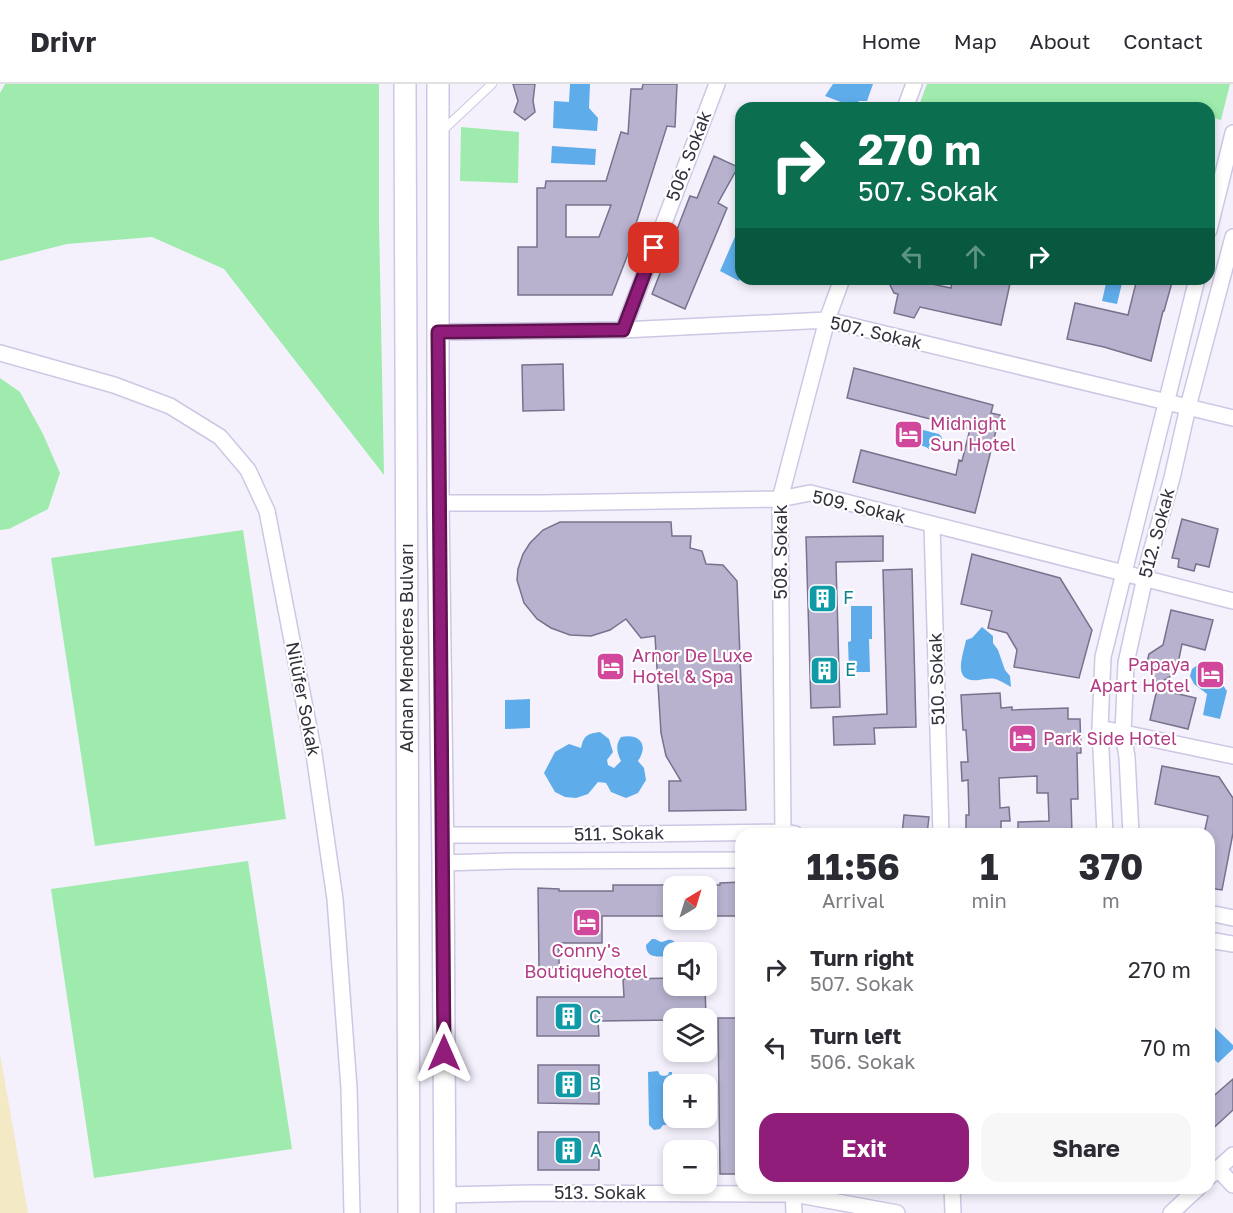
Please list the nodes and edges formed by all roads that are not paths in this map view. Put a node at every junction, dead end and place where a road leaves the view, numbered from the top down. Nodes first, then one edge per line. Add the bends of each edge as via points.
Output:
1 (405, 84) edge
2 (438, 84) edge
3 (492, 84) edge
4 (717, 84) edge
5 (914, 84) edge
6 (907, 102) edge
7 (439, 134) junction
8 (1233, 134) edge
9 (1215, 204) edge
10 (1233, 237) edge
11 (840, 285) edge
12 (1196, 285) edge
13 (827, 320) junction
14 (623, 330) junction
15 (438, 332) junction
16 (0, 353) edge
17 (1167, 402) junction
18 (1188, 407) junction
19 (1233, 418) edge
20 (780, 499) junction
21 (438, 503) junction
22 (933, 524) junction
23 (1124, 573) junction
24 (1145, 579) junction
25 (1233, 601) edge
26 (1100, 728) junction
27 (1124, 733) junction
28 (1233, 756) edge
29 (787, 828) edge
30 (941, 828) edge
31 (1105, 828) edge
32 (1131, 828) edge
33 (735, 833) edge
34 (443, 835) junction
35 (735, 860) edge
36 (443, 863) junction
37 (1215, 914) edge
38 (1233, 918) edge
39 (1215, 941) edge
40 (1233, 944) edge
41 (1233, 1155) edge
42 (1215, 1171) edge
43 (1215, 1174) edge
44 (1233, 1185) edge
45 (735, 1191) edge
46 (794, 1194) edge
47 (808, 1194) edge
48 (952, 1194) edge
49 (1192, 1194) edge
50 (445, 1204) edge
51 (352, 1213) edge
52 (409, 1213) edge
53 (794, 1213) edge
54 (897, 1213) edge
55 (953, 1213) edge
56 (1171, 1213) edge

1 - 52 main road, Adnan Menderes Bulvarı
2 - 7 main road, Adnan Menderes Bulvarı
3 - 7 lane
4 - 14 street, 506. Sokak
5 - 6 street
7 - 15 main road, Adnan Menderes Bulvarı
8 - 9 street
10 - 18 street, 512. Sokak
11 - 13 street, 508. Sokak
12 - 17 street, 512. Sokak
13 - 14 street, 507. Sokak
13 - 17 street, 507. Sokak
13 - 20 street, 508. Sokak
14 - 15 street, 507. Sokak
15 - 21 main road, Adnan Menderes Bulvarı
16 - 51 street, Nilüfer Sokak via 114,385 170,406 220,437 248,470 267,511 314,754 335,899 349,1088
17 - 18 street, 507. Sokak
17 - 23 street, 512. Sokak
18 - 19 street, 507. Sokak
18 - 24 street, 512. Sokak
20 - 21 street, 509. Sokak
20 - 22 street, 509. Sokak via 810,493
20 - 29 street, 508. Sokak
21 - 34 main road, Adnan Menderes Bulvarı
22 - 23 street, 509. Sokak
22 - 30 street, 510. Sokak
23 - 24 street, 509. Sokak
23 - 26 street, 512. Sokak via 1103,657
24 - 25 street, 509. Sokak
24 - 27 street, 512. Sokak via 1126,663
26 - 27 street
26 - 31 street, 512. Sokak
27 - 28 street
27 - 32 street, 512. Sokak
33 - 34 street, 511. Sokak
34 - 36 main road, Adnan Menderes Bulvarı
35 - 36 street, 511. Sokak
36 - 50 main road, Adnan Menderes Bulvarı
37 - 38 street
39 - 40 street
41 - 42 street
43 - 44 street
45 - 50 street, 513. Sokak via 536,1193
46 - 53 street
47 - 54 street, 513. Sokak
48 - 55 street
49 - 56 street

